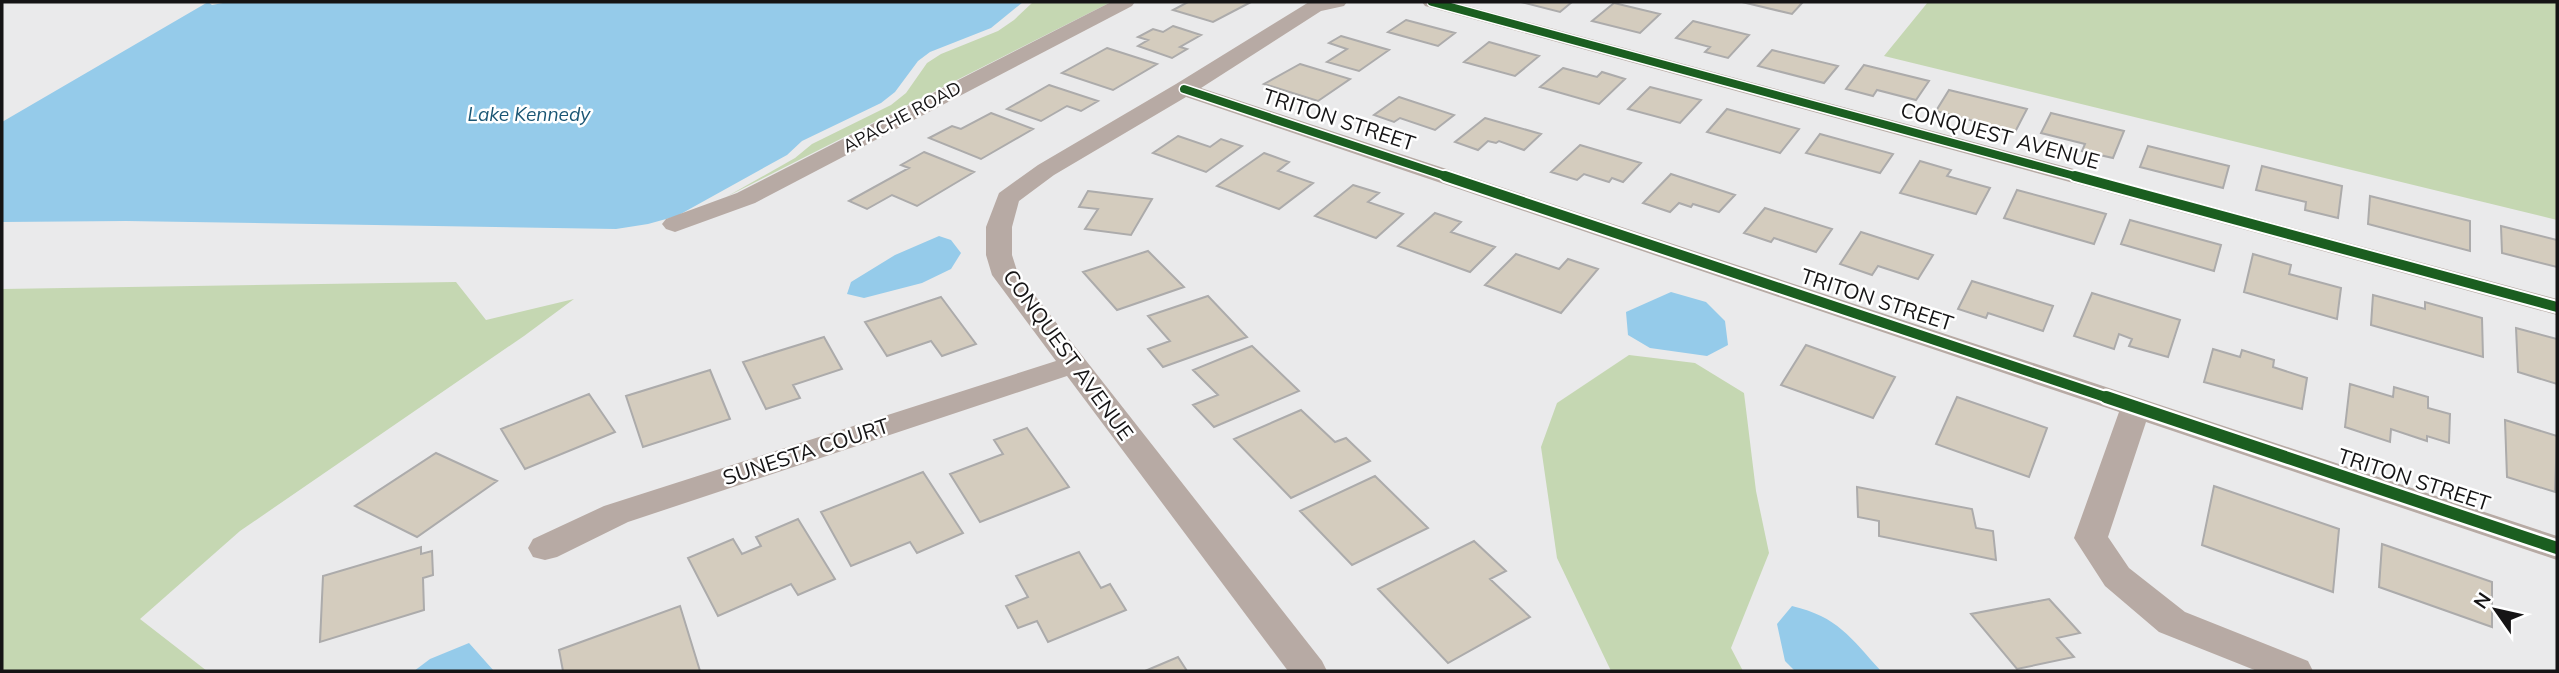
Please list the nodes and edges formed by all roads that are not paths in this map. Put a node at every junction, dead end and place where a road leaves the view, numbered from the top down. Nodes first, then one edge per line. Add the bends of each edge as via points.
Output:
1 (1125, 2) edge
2 (1337, 2) edge
3 (1432, 2) edge
4 (1184, 89) junction
5 (675, 225) dead end
6 (2557, 307) edge
7 (1072, 365) junction
8 (2136, 407) junction
9 (545, 548) dead end
10 (2557, 548) edge
11 (1309, 671) edge
12 (2294, 671) edge

1 - 5 street, APACHE ROAD via 746,198
2 - 4 street, CONQUEST AVENUE via 1315,6
3 - 6 street, CONQUEST AVENUE
4 - 7 street, CONQUEST AVENUE via 1046,170 1008,198 999,227 1004,275
4 - 8 street, TRITON STREET
7 - 9 street, SUNESTA COURT via 616,514
7 - 11 street, CONQUEST AVENUE
8 - 10 street, TRITON STREET
8 - 12 street via 2091,538 2117,577 2172,622

